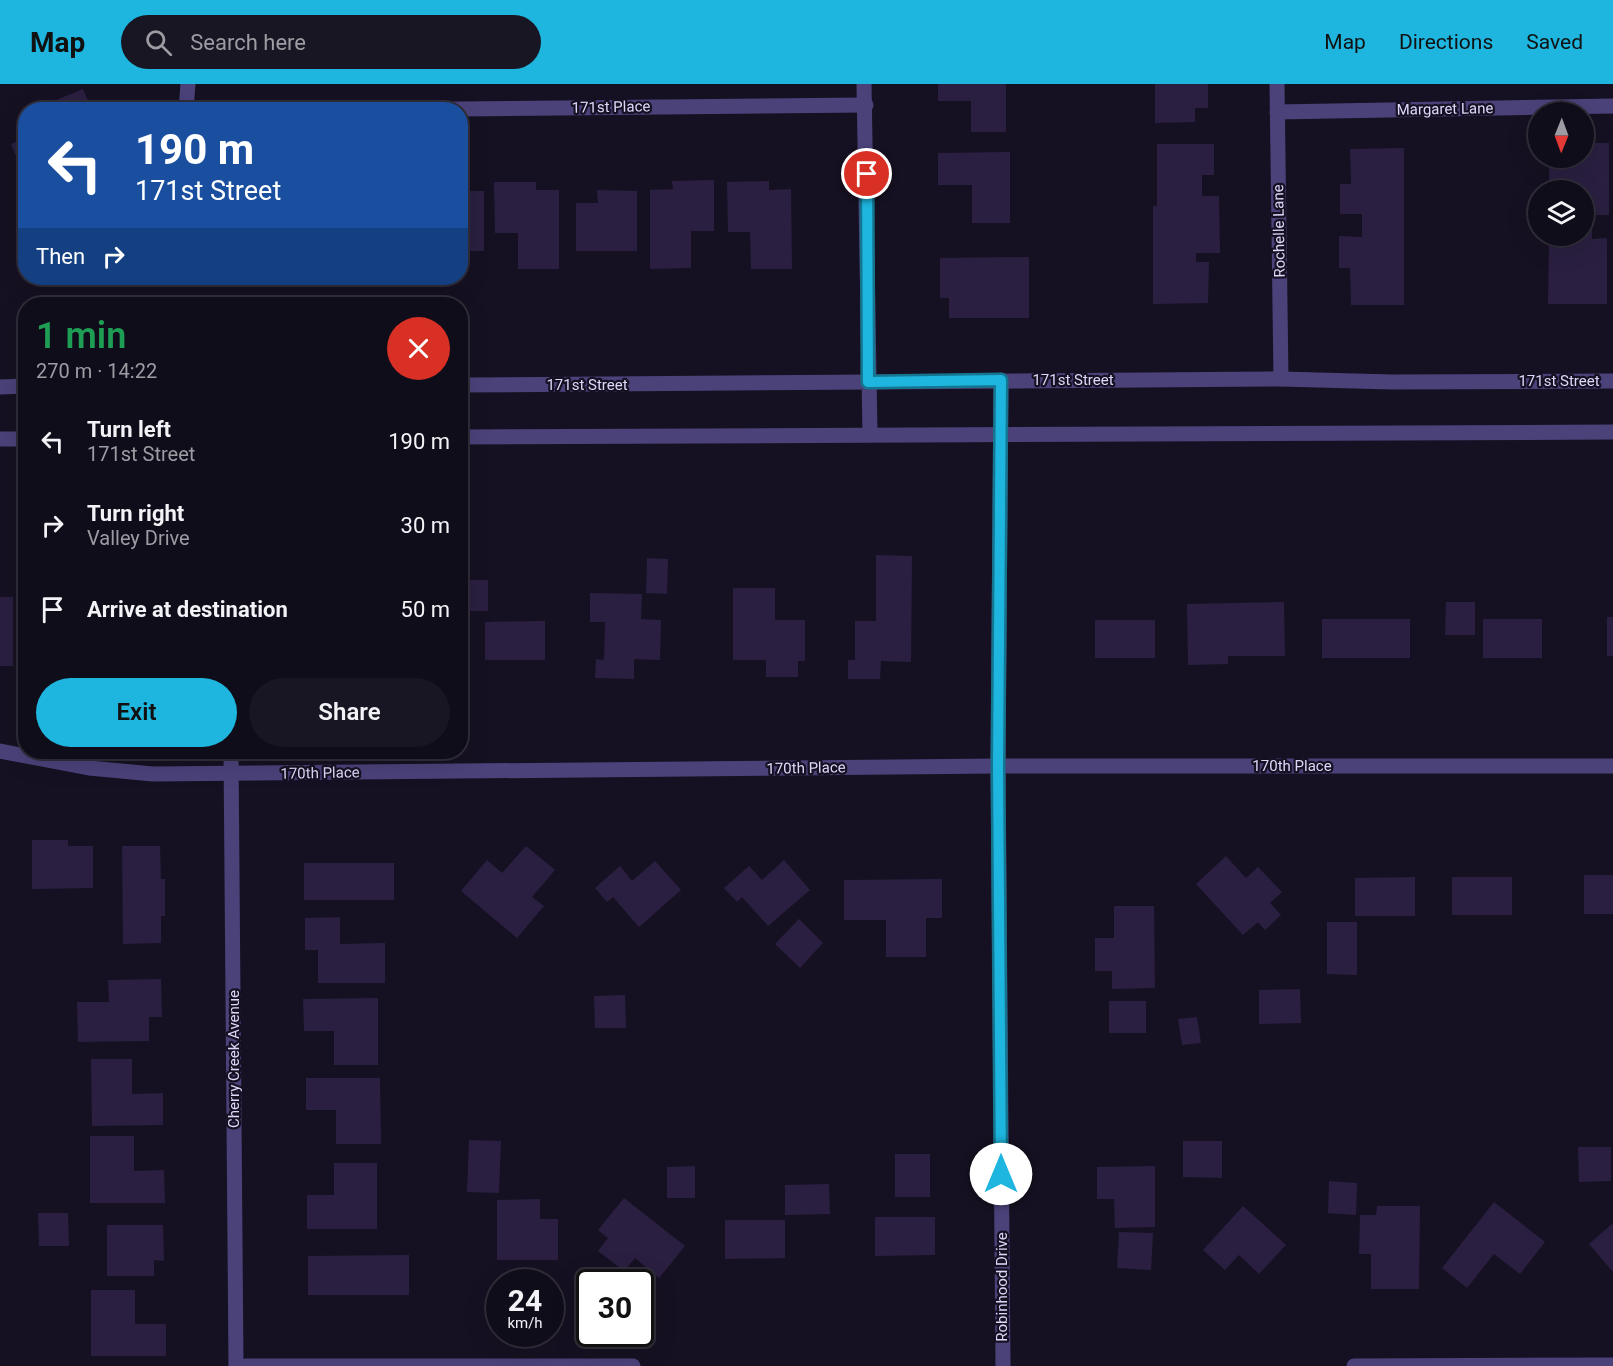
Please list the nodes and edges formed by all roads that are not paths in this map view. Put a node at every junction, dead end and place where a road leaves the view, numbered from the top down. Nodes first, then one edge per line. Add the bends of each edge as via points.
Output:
1 (188, 84) edge
2 (864, 84) edge
3 (1277, 84) edge
4 (187, 102) edge
5 (866, 105) junction
6 (1613, 106) edge
7 (468, 109) edge
8 (1277, 112) junction
9 (1281, 378) junction
10 (1001, 380) junction
11 (1613, 381) edge
12 (868, 382) junction
13 (468, 385) edge
14 (18, 386) edge
15 (0, 387) edge
16 (1613, 432) edge
17 (1001, 433) junction
18 (870, 434) junction
19 (468, 437) edge
20 (0, 439) edge
21 (18, 439) edge
22 (0, 751) edge
23 (18, 754) edge
24 (42, 759) edge
25 (231, 759) edge
26 (998, 766) junction
27 (1613, 766) edge
28 (232, 774) junction
29 (1613, 1365) edge
30 (236, 1366) edge
31 (246, 1366) edge
32 (633, 1366) edge
33 (1003, 1366) edge
34 (1354, 1366) edge

1 - 4 street
2 - 5 street
3 - 8 street, Rochelle Lane
5 - 7 street, 171st Place
5 - 12 street
6 - 8 street, Margaret Lane
8 - 9 street, Rochelle Lane
9 - 10 street, 171st Street
9 - 11 street, 171st Street
10 - 12 street, 171st Street
10 - 17 street, Robinhood Drive
12 - 13 street, 171st Street
12 - 18 street
14 - 15 street
16 - 17 street
17 - 18 street
17 - 26 street, Robinhood Drive
18 - 19 street
20 - 21 street
22 - 23 street, 170th Place
24 - 28 street, 170th Place via 153,774
25 - 28 street, Cherry Creek Avenue
26 - 27 street, 170th Place
26 - 28 street, 170th Place
26 - 33 street, Robinhood Drive
28 - 30 street, Cherry Creek Avenue
29 - 34 street
31 - 32 street

